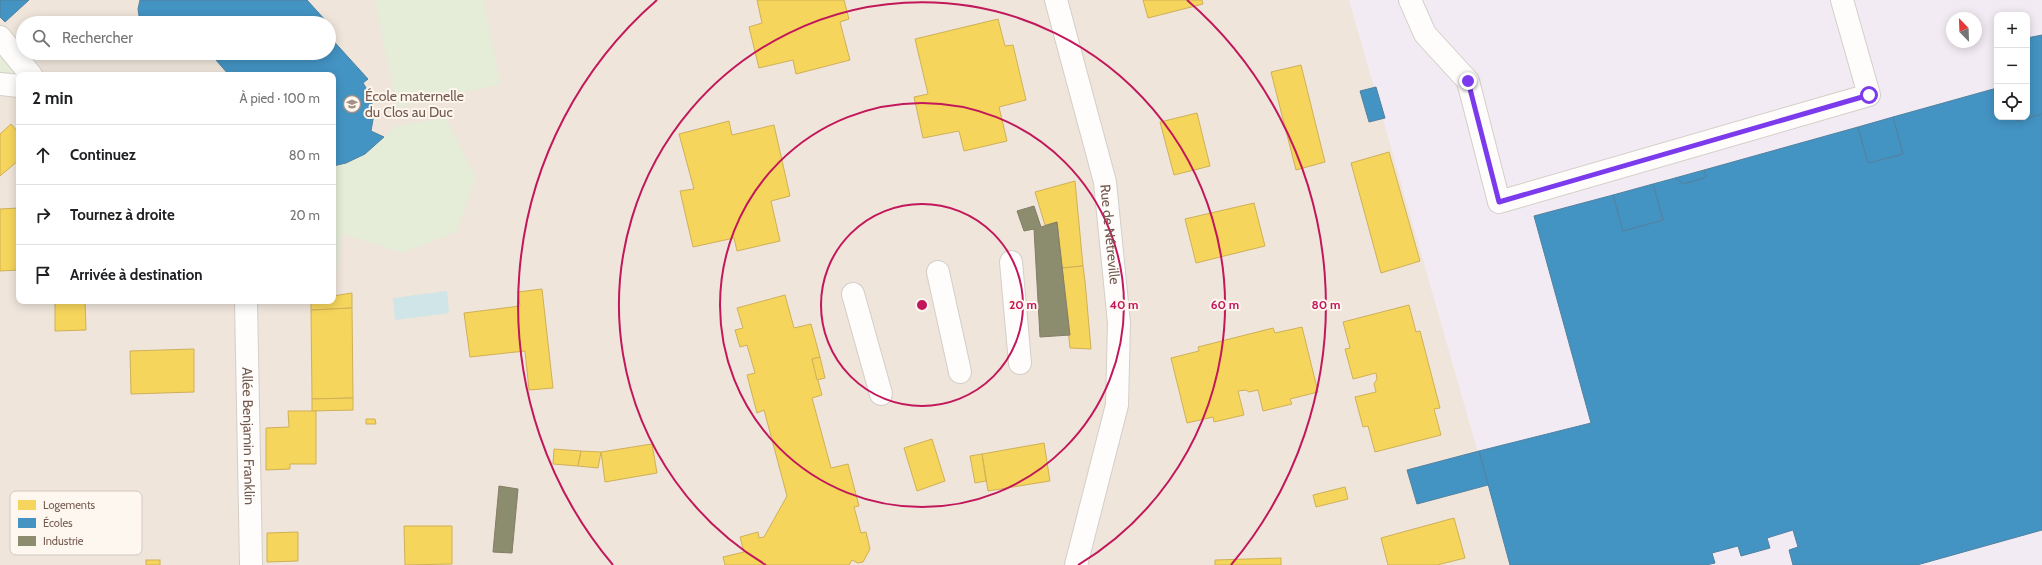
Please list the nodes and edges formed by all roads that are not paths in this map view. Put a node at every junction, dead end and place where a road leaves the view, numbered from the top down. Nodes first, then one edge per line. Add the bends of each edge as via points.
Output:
1 (1056, 0) edge
2 (1410, 0) edge
3 (1842, 0) edge
4 (0, 37) edge
5 (16, 57) edge
6 (19, 60) edge
7 (29, 72) edge
8 (0, 84) edge
9 (16, 86) edge
10 (1011, 262) dead end
11 (938, 272) dead end
12 (853, 294) dead end
13 (246, 304) edge
14 (1020, 363) dead end
15 (960, 372) dead end
16 (881, 394) dead end
17 (251, 565) edge
18 (1076, 565) edge

1 - 18 street, Rue de Nétreville via 1105,182 1119,323 1117,405
2 - 3 street via 1425,34 1468,81 1499,202 1869,95
4 - 5 street
6 - 7 street
8 - 9 street
10 - 14 street
11 - 15 street
12 - 16 street
13 - 17 street, Allée Benjamin Franklin

